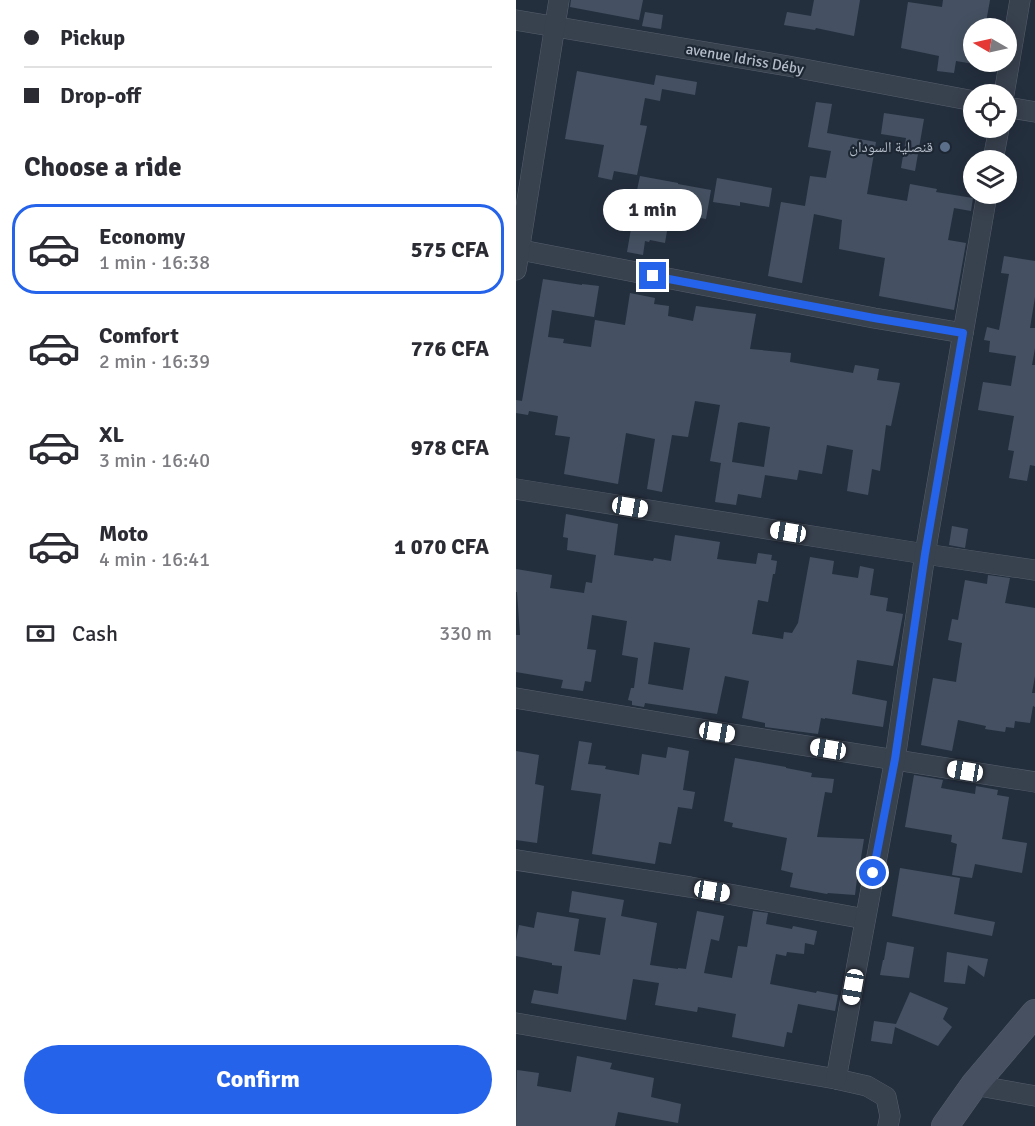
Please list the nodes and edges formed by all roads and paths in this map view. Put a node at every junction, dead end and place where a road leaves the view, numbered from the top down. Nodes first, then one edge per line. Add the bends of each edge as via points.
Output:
1 (559, 0) edge
2 (1020, 0) edge
3 (516, 20) edge
4 (555, 26) junction
5 (1006, 84) edge
6 (963, 99) edge
7 (1017, 109) edge
8 (1035, 112) edge
9 (985, 204) edge
10 (518, 250) edge
11 (516, 270) edge
12 (963, 333) junction
13 (516, 489) edge
14 (925, 554) junction
15 (1035, 570) edge
16 (516, 698) edge
17 (895, 759) junction
18 (1035, 782) edge
19 (516, 860) edge
20 (865, 918) junction
21 (1035, 1013) edge
22 (516, 1023) edge
23 (836, 1079) junction
24 (974, 1085) junction
25 (1035, 1096) edge
26 (888, 1126) edge
27 (945, 1126) edge

1 - 4 street
2 - 5 street
3 - 4 street, avenue Idriss Déby
4 - 6 street, avenue Idriss Déby
4 - 10 street
7 - 8 street
9 - 12 street
10 - 11 street
10 - 12 street
12 - 14 street
13 - 14 street
14 - 15 street
14 - 17 street
16 - 17 street
17 - 18 street
17 - 20 street
19 - 20 street
20 - 23 street
21 - 24 street
22 - 23 street
23 - 26 street via 867,1086 886,1097
24 - 25 street
24 - 27 street

